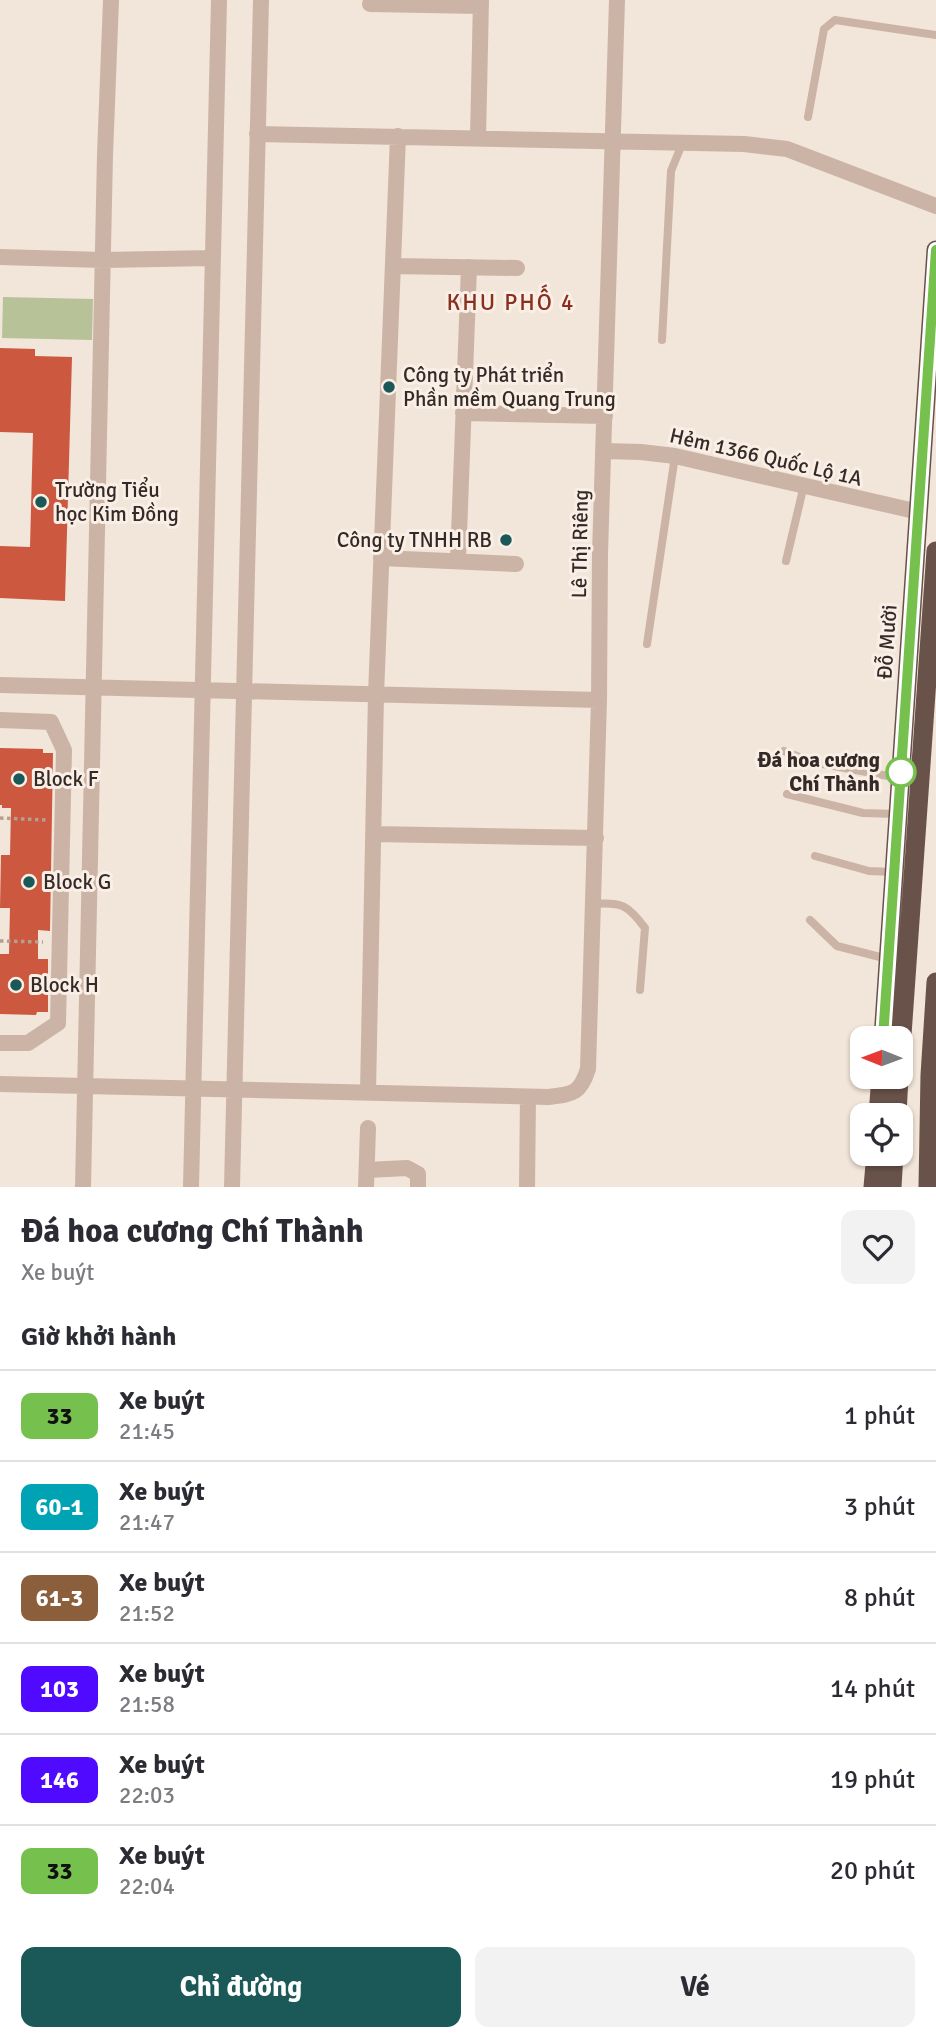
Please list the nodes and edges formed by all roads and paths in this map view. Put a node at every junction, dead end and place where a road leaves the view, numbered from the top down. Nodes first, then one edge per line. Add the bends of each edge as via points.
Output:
1 (111, 0) edge
2 (219, 0) edge
3 (261, 0) edge
4 (617, 0) edge
5 (481, 3) edge
6 (370, 4) dead end
7 (936, 35) edge
8 (807, 117) dead end
9 (257, 134) junction
10 (398, 136) junction
11 (478, 138) junction
12 (613, 141) junction
13 (682, 144) junction
14 (936, 206) edge
15 (936, 250) edge
16 (0, 257) edge
17 (212, 258) junction
18 (103, 260) junction
19 (393, 266) junction
20 (469, 267) junction
21 (517, 268) dead end
22 (662, 340) dead end
23 (463, 414) junction
24 (605, 416) junction
25 (603, 451) junction
26 (675, 456) junction
27 (804, 485) junction
28 (919, 512) junction
29 (936, 551) edge
30 (382, 558) junction
31 (458, 561) junction
32 (786, 561) dead end
33 (516, 564) dead end
34 (647, 644) dead end
35 (0, 685) edge
36 (94, 688) junction
37 (202, 690) junction
38 (244, 690) junction
39 (376, 695) junction
40 (599, 700) junction
41 (0, 720) edge
42 (784, 751) dead end
43 (910, 779) junction
44 (787, 794) dead end
45 (907, 816) junction
46 (0, 818) edge
47 (63, 821) junction
48 (373, 834) junction
49 (596, 838) junction
50 (815, 856) dead end
51 (904, 873) junction
52 (594, 904) junction
53 (810, 920) dead end
54 (0, 941) edge
55 (60, 943) junction
56 (888, 959) junction
57 (936, 982) edge
58 (640, 990) dead end
59 (884, 1026) edge
60 (901, 1026) edge
61 (934, 1035) edge
62 (0, 1043) edge
63 (0, 1084) edge
64 (85, 1086) junction
65 (192, 1087) junction
66 (235, 1088) junction
67 (368, 1092) junction
68 (528, 1097) junction
69 (368, 1128) dead end
70 (936, 1146) edge
71 (875, 1166) edge
72 (893, 1166) edge
73 (366, 1170) junction
74 (928, 1186) edge
75 (83, 1187) edge
76 (191, 1187) edge
77 (232, 1187) edge
78 (366, 1187) edge
79 (418, 1187) edge
80 (527, 1187) edge
81 (873, 1187) edge
82 (892, 1187) edge

1 - 18 street
2 - 17 street
3 - 9 street
4 - 12 street, Lê Thị Riêng
5 - 6 street
5 - 11 street
7 - 8 lane via 835,20 824,29
9 - 10 street
9 - 38 street
10 - 11 street
10 - 19 street
11 - 12 street
12 - 13 street
12 - 24 street, Lê Thị Riêng
13 - 14 street via 787,149
13 - 22 lane via 671,171
15 - 28 highway, Đỗ Mười
16 - 18 street
17 - 18 street
17 - 37 street
18 - 36 street
19 - 20 street
19 - 30 street
20 - 21 street
20 - 23 street
23 - 24 street
23 - 31 street
24 - 25 street, Lê Thị Riêng
25 - 26 street, Hẻm 1366 Quốc Lộ 1A
25 - 40 street, Lê Thị Riêng
26 - 27 street, Hẻm 1366 Quốc Lộ 1A
26 - 34 lane
27 - 28 street, Hẻm 1366 Quốc Lộ 1A
27 - 32 lane
28 - 43 highway, Đỗ Mười
29 - 43 highway, Đỗ Mười
30 - 31 street
30 - 39 street
31 - 33 street
35 - 36 street
36 - 37 street
36 - 64 street
37 - 38 street
37 - 65 street
38 - 39 street
38 - 66 street
39 - 40 street
39 - 48 street
40 - 49 street, Lê Thị Riêng
41 - 47 street via 51,722 64,750
42 - 43 lane via 812,762
43 - 45 highway, Đỗ Mười
44 - 45 lane via 863,813
45 - 51 highway, Đỗ Mười
46 - 47 path
47 - 55 street
48 - 49 street
48 - 67 street
49 - 52 street, Lê Thị Riêng
50 - 51 lane via 869,872
51 - 56 highway, Đỗ Mười
51 - 60 highway, Đỗ Mười
52 - 58 lane via 616,902 633,911 645,928
52 - 68 street, Lê Thị Riêng via 587,1069 580,1088 562,1096
53 - 56 lane via 837,946
54 - 55 path
55 - 62 street via 58,1023 28,1043
56 - 59 highway, Đỗ Mười
57 - 61 highway
61 - 74 highway
63 - 64 street
64 - 65 street
64 - 75 street
65 - 66 street
65 - 76 street
66 - 67 street
66 - 77 street
67 - 68 street
68 - 80 street
69 - 73 street
70 - 74 highway
71 - 81 highway
72 - 82 highway
73 - 78 street
73 - 79 street via 407,1168 418,1174

